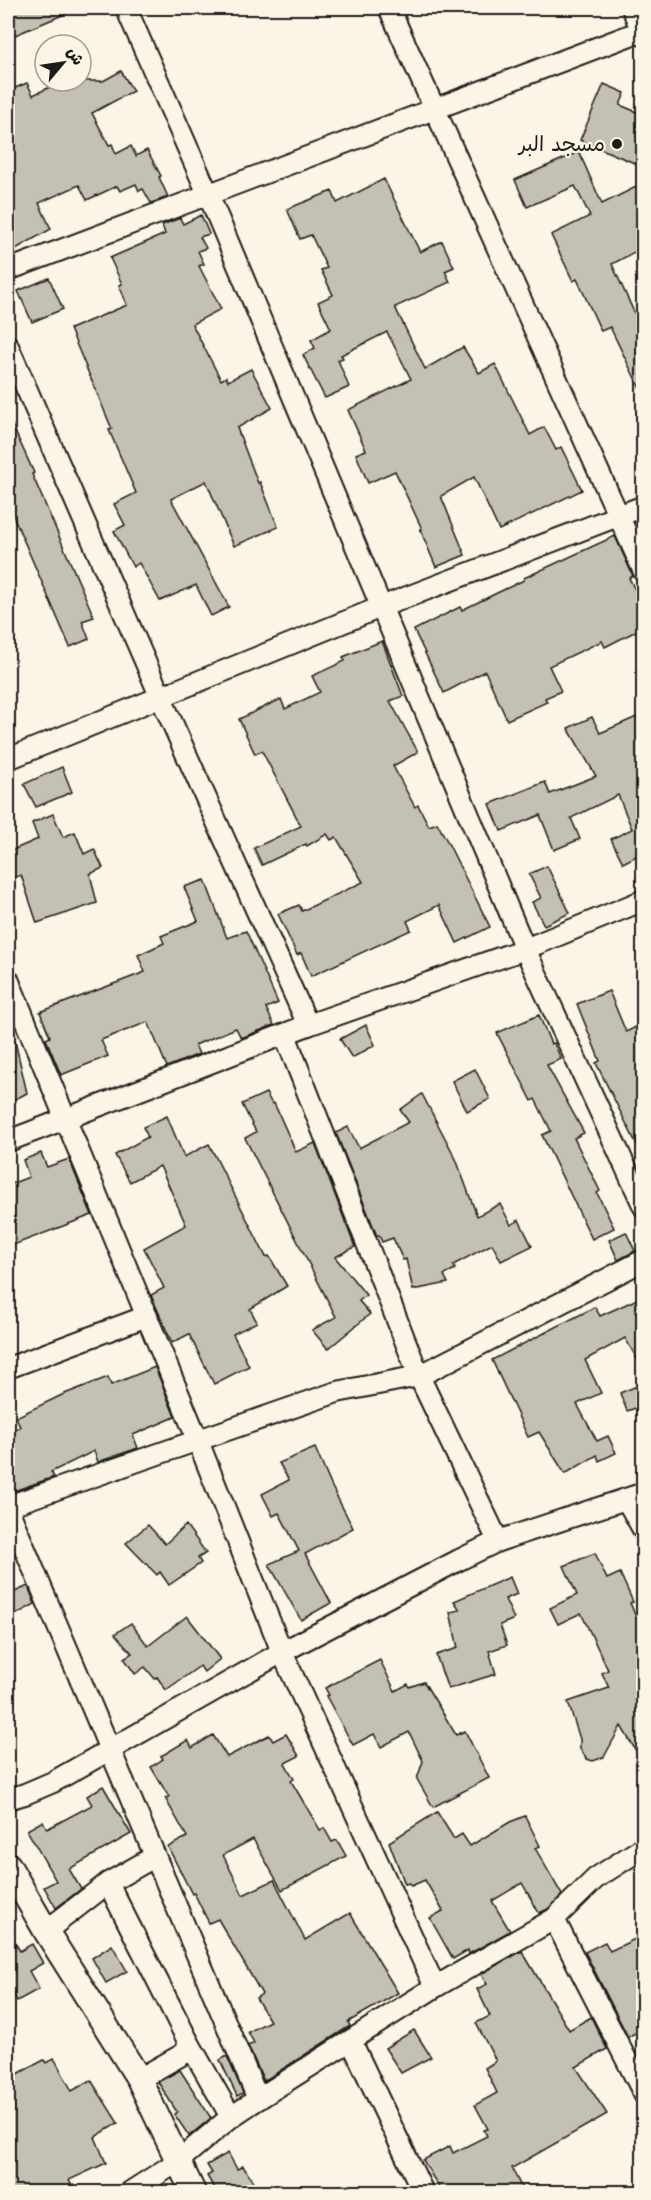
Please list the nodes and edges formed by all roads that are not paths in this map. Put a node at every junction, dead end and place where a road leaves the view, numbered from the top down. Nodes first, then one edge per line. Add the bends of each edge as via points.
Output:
1 (126, 8) edge
2 (390, 8) edge
3 (632, 8) edge
4 (642, 34) edge
5 (435, 110) junction
6 (208, 194) junction
7 (8, 270) edge
8 (8, 346) edge
9 (644, 506) edge
10 (618, 515) junction
11 (644, 572) edge
12 (381, 607) junction
13 (161, 698) junction
14 (8, 759) edge
15 (644, 900) edge
16 (525, 949) junction
17 (8, 979) edge
18 (308, 1024) junction
19 (285, 1035) junction
20 (66, 1119) junction
21 (8, 1141) edge
22 (644, 1207) edge
23 (644, 1260) edge
24 (147, 1316) junction
25 (8, 1368) edge
26 (419, 1376) junction
27 (198, 1441) junction
28 (635, 1496) edge
29 (8, 1507) edge
30 (644, 1531) edge
31 (498, 1541) junction
32 (282, 1652) junction
33 (111, 1749) junction
34 (8, 1799) edge
35 (644, 1847) edge
36 (154, 1857) junction
37 (8, 1865) edge
38 (108, 1883) junction
39 (554, 1919) junction
40 (46, 1931) junction
41 (435, 1987) junction
42 (351, 2041) junction
43 (189, 2043) junction
44 (139, 2079) junction
45 (644, 2094) edge
46 (258, 2098) junction
47 (231, 2117) junction
48 (177, 2162) junction
49 (130, 2193) edge
50 (193, 2193) edge
51 (423, 2193) edge

1 - 6 street
2 - 5 street
3 - 4 street
4 - 5 street
5 - 6 street
5 - 10 street
6 - 7 street
6 - 12 street
8 - 13 street
9 - 10 street
10 - 11 street
10 - 12 street
12 - 13 street
12 - 16 street
13 - 14 street
13 - 18 street
15 - 16 street
16 - 18 street
16 - 22 street
17 - 20 street
18 - 19 street
19 - 20 street
19 - 26 street
20 - 21 street
20 - 24 street
23 - 26 street
24 - 25 street
24 - 27 street
26 - 27 street via 337,1392
26 - 31 street
27 - 29 street
27 - 32 street
28 - 30 street
28 - 31 street
29 - 33 street
31 - 32 street
32 - 33 street
32 - 41 street
33 - 34 street via 53,1782
33 - 36 street
35 - 39 street via 596,1878
36 - 38 street
36 - 46 street
37 - 40 street
38 - 40 street
38 - 43 street
39 - 41 street
39 - 45 street
40 - 44 street
41 - 42 street
42 - 46 street
42 - 51 street
43 - 44 street via 185,2053
43 - 47 street
44 - 48 street
46 - 47 street
47 - 48 street
48 - 49 street
48 - 50 street

